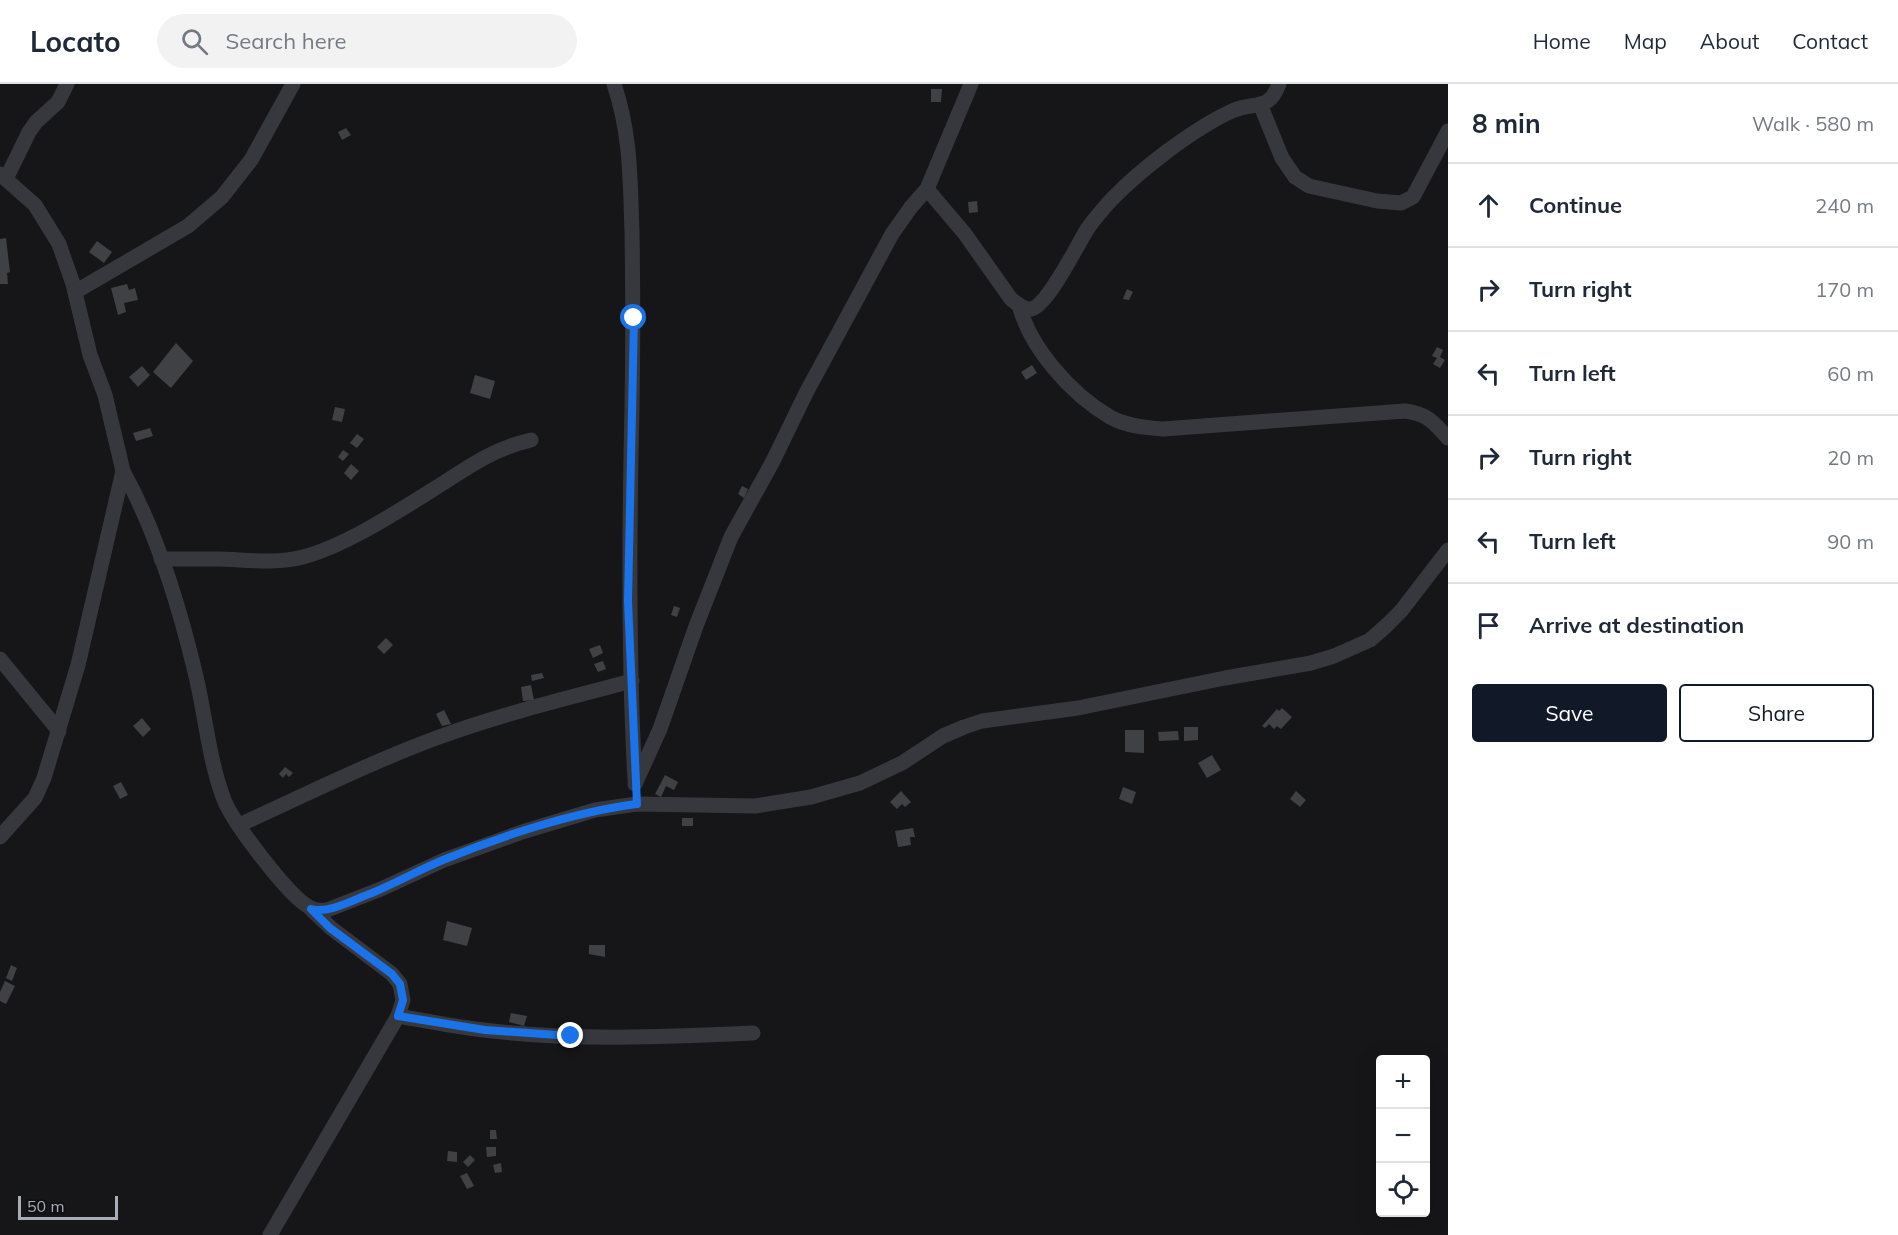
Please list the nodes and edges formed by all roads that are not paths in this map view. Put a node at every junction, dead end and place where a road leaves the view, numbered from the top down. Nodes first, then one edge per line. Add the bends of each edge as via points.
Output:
1 (68, 84) edge
2 (293, 84) edge
3 (614, 84) edge
4 (971, 84) edge
5 (1279, 84) edge
6 (1260, 105) junction
7 (1448, 131) edge
8 (3, 176) edge
9 (927, 189) junction
10 (75, 292) junction
11 (1018, 305) junction
12 (1448, 438) edge
13 (531, 440) dead end
14 (123, 471) junction
15 (1448, 550) edge
16 (161, 559) junction
17 (0, 659) edge
18 (632, 681) junction
19 (59, 731) junction
20 (636, 784) junction
21 (637, 804) junction
22 (239, 825) junction
23 (0, 837) edge
24 (311, 909) junction
25 (398, 1016) junction
26 (753, 1033) dead end
27 (270, 1235) edge

1 - 8 street via 58,102 36,122
2 - 10 street via 251,160 222,197 188,226
3 - 18 street via 629,143 630,176 634,318 628,566
4 - 9 street
5 - 6 street via 1269,102
6 - 7 street via 1282,158 1295,177 1309,186 1377,201 1401,203 1413,197
6 - 11 street via 1235,109 1217,118 1140,173 1100,212 1039,304 1033,309
8 - 10 street via 45,218 59,244
9 - 11 street
9 - 20 street via 892,234 731,537
10 - 14 street
11 - 12 street via 1032,340 1057,372 1087,401 1111,418 1126,423 1163,429 1405,411 1429,418
13 - 16 street via 497,450 360,532 304,556 260,562
14 - 16 street
14 - 19 street
15 - 21 street via 1401,611 1370,640 1311,663 1078,708 982,721 943,736 902,763 860,783 811,797 755,806
16 - 22 street via 194,669 222,796
17 - 19 street
18 - 20 street
18 - 22 street via 438,738
19 - 23 street via 35,798
20 - 21 street
21 - 24 street via 595,810 525,831 444,860 327,910
22 - 24 street via 285,884
24 - 25 street via 392,974 400,984 403,1000
25 - 26 street via 485,1030 571,1036
25 - 27 street

